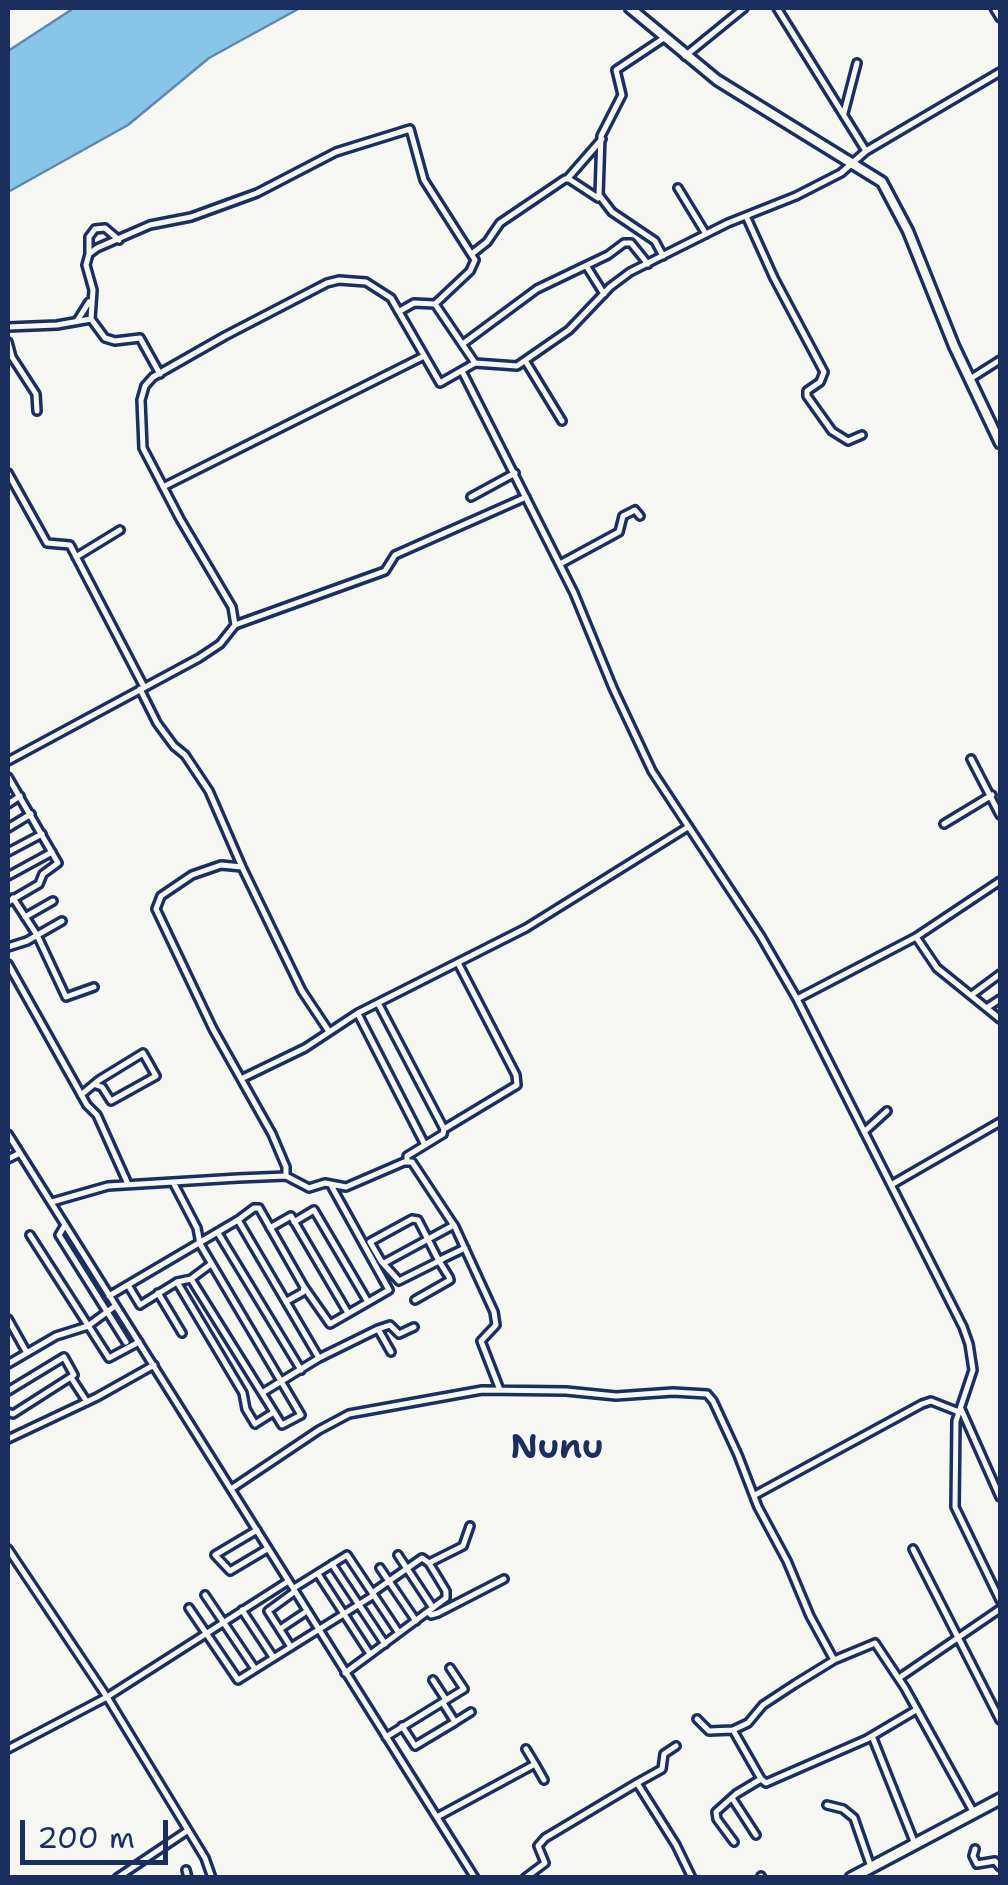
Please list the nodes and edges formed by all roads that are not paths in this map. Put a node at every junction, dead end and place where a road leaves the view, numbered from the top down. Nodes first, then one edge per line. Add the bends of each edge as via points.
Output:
1 (630, 8) edge
2 (744, 8) edge
3 (777, 8) edge
4 (994, 8) edge
5 (1000, 18) edge
6 (664, 38) junction
7 (685, 56) junction
8 (857, 63) dead end
9 (1000, 72) edge
10 (843, 116) junction
11 (602, 139) junction
12 (866, 150) junction
13 (850, 162) junction
14 (568, 178) junction
15 (678, 188) dead end
16 (600, 200) junction
17 (746, 216) junction
18 (706, 234) junction
19 (118, 240) junction
20 (89, 254) junction
21 (472, 254) junction
22 (663, 256) junction
23 (648, 264) junction
24 (587, 266) junction
25 (604, 294) junction
26 (91, 299) junction
27 (435, 304) junction
28 (400, 310) junction
29 (91, 319) junction
30 (78, 321) junction
31 (8, 327) edge
32 (8, 342) edge
33 (464, 343) junction
34 (424, 356) junction
35 (10, 358) edge
36 (1000, 360) edge
37 (526, 362) junction
38 (475, 364) junction
39 (462, 371) junction
40 (160, 374) junction
41 (970, 378) junction
42 (38, 411) dead end
43 (562, 421) dead end
44 (862, 435) dead end
45 (1000, 444) edge
46 (8, 472) edge
47 (515, 473) junction
48 (163, 488) junction
49 (471, 497) dead end
50 (526, 497) junction
51 (640, 516) dead end
52 (120, 530) dead end
53 (76, 557) junction
54 (560, 564) junction
55 (235, 625) junction
56 (142, 688) junction
57 (971, 759) dead end
58 (8, 762) edge
59 (8, 777) edge
60 (20, 796) junction
61 (996, 801) edge
62 (8, 804) edge
63 (31, 814) junction
64 (1000, 815) edge
65 (944, 824) dead end
66 (688, 827) junction
67 (8, 828) edge
68 (42, 834) junction
69 (8, 852) edge
70 (52, 852) junction
71 (242, 867) junction
72 (8, 876) edge
73 (1000, 880) edge
74 (10, 900) edge
75 (53, 901) dead end
76 (26, 916) junction
77 (62, 921) dead end
78 (37, 936) junction
79 (916, 937) junction
80 (8, 946) edge
81 (458, 963) junction
82 (8, 964) edge
83 (1000, 974) edge
84 (10, 975) edge
85 (94, 988) dead end
86 (973, 994) junction
87 (797, 999) junction
88 (1000, 999) edge
89 (378, 1003) junction
90 (988, 1007) junction
91 (358, 1013) junction
92 (1000, 1019) edge
93 (328, 1030) junction
94 (243, 1078) junction
95 (96, 1085) junction
96 (82, 1095) junction
97 (887, 1111) dead end
98 (1000, 1122) edge
99 (444, 1129) junction
100 (864, 1132) junction
101 (8, 1134) edge
102 (425, 1145) junction
103 (20, 1153) junction
104 (8, 1159) edge
105 (407, 1162) junction
106 (286, 1176) junction
107 (173, 1182) junction
108 (128, 1184) junction
109 (330, 1184) junction
110 (891, 1185) junction
111 (51, 1202) junction
112 (238, 1220) junction
113 (294, 1222) junction
114 (65, 1225) junction
115 (454, 1225) junction
116 (270, 1228) junction
117 (218, 1232) junction
118 (30, 1235) dead end
119 (428, 1239) junction
120 (200, 1244) junction
121 (466, 1248) junction
122 (439, 1261) junction
123 (385, 1262) junction
124 (211, 1264) junction
125 (191, 1278) junction
126 (177, 1282) junction
127 (128, 1285) junction
128 (304, 1287) junction
129 (158, 1294) junction
130 (109, 1296) junction
131 (416, 1300) dead end
132 (287, 1301) junction
133 (368, 1302) junction
134 (116, 1306) junction
135 (108, 1312) junction
136 (348, 1313) junction
137 (8, 1319) edge
138 (88, 1326) junction
139 (414, 1327) dead end
140 (378, 1329) junction
141 (182, 1334) dead end
142 (126, 1342) dead end
143 (139, 1342) junction
144 (392, 1352) dead end
145 (27, 1353) junction
146 (319, 1358) junction
147 (8, 1364) edge
148 (154, 1365) junction
149 (301, 1370) junction
150 (72, 1378) junction
151 (281, 1381) junction
152 (8, 1390) edge
153 (500, 1390) junction
154 (262, 1393) junction
155 (87, 1402) junction
156 (246, 1408) junction
157 (960, 1410) junction
158 (8, 1412) edge
159 (274, 1412) junction
160 (238, 1414) dead end
161 (8, 1440) edge
162 (230, 1490) junction
163 (755, 1495) junction
164 (1000, 1496) edge
165 (470, 1526) dead end
166 (257, 1530) junction
167 (8, 1549) edge
168 (268, 1549) junction
169 (913, 1549) dead end
170 (398, 1555) dead end
171 (428, 1562) junction
172 (332, 1564) junction
173 (380, 1568) dead end
174 (406, 1568) junction
175 (318, 1574) junction
176 (504, 1579) dead end
177 (388, 1581) junction
178 (288, 1582) junction
179 (294, 1590) junction
180 (373, 1594) junction
181 (206, 1595) dead end
182 (1000, 1600) edge
183 (358, 1605) junction
184 (188, 1608) dead end
185 (1000, 1608) edge
186 (242, 1610) junction
187 (431, 1610) junction
188 (307, 1611) junction
189 (344, 1614) junction
190 (416, 1621) junction
191 (224, 1622) junction
192 (280, 1629) junction
193 (318, 1630) junction
194 (399, 1633) junction
195 (206, 1634) junction
196 (959, 1639) junction
197 (385, 1644) junction
198 (290, 1647) junction
199 (370, 1654) junction
200 (273, 1658) junction
201 (834, 1660) junction
202 (450, 1668) dead end
203 (255, 1669) junction
204 (345, 1673) junction
205 (898, 1678) junction
206 (434, 1680) dead end
207 (106, 1697) junction
208 (444, 1701) junction
209 (916, 1710) junction
210 (471, 1712) dead end
211 (697, 1719) dead end
212 (1000, 1720) edge
213 (454, 1722) junction
214 (402, 1726) junction
215 (733, 1730) junction
216 (872, 1736) junction
217 (386, 1737) junction
218 (676, 1746) dead end
219 (8, 1749) edge
220 (526, 1750) dead end
221 (535, 1764) junction
222 (544, 1780) dead end
223 (761, 1780) junction
224 (637, 1783) junction
225 (732, 1798) junction
226 (1000, 1799) edge
227 (826, 1805) dead end
228 (974, 1813) junction
229 (437, 1817) junction
230 (187, 1831) junction
231 (756, 1835) dead end
232 (734, 1842) dead end
233 (915, 1844) junction
234 (975, 1849) dead end
235 (1000, 1866) edge
236 (871, 1867) junction
237 (855, 1877) edge
238 (118, 1878) edge
239 (212, 1878) edge
240 (476, 1878) edge
241 (524, 1878) edge
242 (692, 1878) edge

1 - 6 street
2 - 7 street
3 - 10 street
4 - 5 street
6 - 7 street
6 - 11 street via 616,70 622,95
7 - 13 street
8 - 10 street
9 - 12 street
10 - 12 street
11 - 14 street
11 - 16 street
12 - 13 street
13 - 17 street via 806,192
13 - 41 street via 888,190
14 - 16 street
14 - 21 street via 500,223
15 - 18 street
16 - 22 street via 655,241
17 - 18 street
17 - 44 street via 824,372 807,396 832,431 848,441
18 - 22 street
19 - 20 street
19 - 20 street via 105,228 95,229
19 - 21 street via 257,193 336,152 410,129 424,180
20 - 26 street
21 - 27 street via 470,272
22 - 23 street
23 - 24 street via 627,241
23 - 25 street
24 - 25 street
24 - 33 street via 536,289
25 - 37 street
26 - 29 street
26 - 30 street
27 - 28 street
27 - 33 street
28 - 34 street
28 - 40 street via 366,282 334,280
29 - 30 street
29 - 40 street via 115,342 140,338
30 - 31 street
32 - 35 street
33 - 38 street
34 - 39 street via 440,382
34 - 48 street
35 - 42 street via 36,394
36 - 41 street
37 - 38 street via 513,368
37 - 43 street
38 - 39 street
39 - 47 street
40 - 48 street via 143,390 140,414 143,448
41 - 45 street
46 - 53 street via 47,543 67,542
47 - 49 street
47 - 50 street
48 - 55 street via 232,607
50 - 54 street
50 - 55 street via 395,555 386,570
51 - 54 street via 635,510 623,516 620,532
52 - 53 street
53 - 56 street
54 - 66 street via 640,746
55 - 56 street via 216,647
56 - 58 street
56 - 71 street via 157,723 209,791
57 - 61 street
59 - 60 street
60 - 62 street
60 - 63 street
61 - 64 street
61 - 65 street
63 - 67 street
63 - 68 street
66 - 81 street via 555,912
66 - 87 street
68 - 69 street
68 - 70 street
70 - 72 street
70 - 74 street via 58,864
71 - 93 street
71 - 94 street via 221,865 192,876 156,906
73 - 79 street
74 - 76 street
75 - 76 street
76 - 78 street
77 - 78 street
78 - 80 street
78 - 85 street via 67,998
79 - 86 street via 932,963
79 - 87 street
81 - 89 street
81 - 99 street via 517,1085
82 - 84 street
83 - 86 street
84 - 96 street
86 - 90 street
87 - 100 street
88 - 90 street
89 - 91 street
89 - 99 street
90 - 92 street
91 - 93 street
91 - 102 street
93 - 94 street
94 - 106 street
95 - 95 street via 143,1054 156,1076 111,1102
95 - 96 street
96 - 108 street
97 - 100 street
98 - 110 street
99 - 102 street
100 - 110 street
101 - 103 street
102 - 105 street
103 - 104 street
103 - 111 street
105 - 109 street via 346,1187
105 - 115 street
106 - 107 street
106 - 109 street via 309,1188
107 - 108 street
107 - 120 street
108 - 111 street
109 - 133 street via 390,1290
110 - 157 street via 970,1344 973,1370
111 - 114 street
112 - 116 street via 257,1207
112 - 117 street
112 - 132 street
113 - 116 street via 291,1216
113 - 133 street via 314,1210
113 - 136 street
114 - 130 street
114 - 135 street via 59,1235
115 - 119 street
115 - 121 street
116 - 128 street
117 - 120 street
117 - 149 street
118 - 138 street
119 - 122 street
119 - 123 street
119 - 123 street via 416,1219 370,1242
120 - 124 street
120 - 127 street
121 - 122 street
121 - 153 street via 496,1322 481,1341
122 - 123 street via 399,1281
122 - 131 street via 450,1282
124 - 125 street
124 - 151 street
125 - 126 street
125 - 154 street
126 - 129 street
126 - 156 street
127 - 129 street via 140,1304
127 - 130 street
128 - 132 street
128 - 136 street via 328,1323
129 - 141 street
130 - 134 street
132 - 146 street
133 - 136 street
134 - 135 street
134 - 143 street
135 - 138 street
135 - 142 street
137 - 145 street
138 - 143 street via 110,1358
138 - 145 street
139 - 140 street via 399,1334 390,1325
140 - 144 street
140 - 146 street
143 - 148 street
145 - 147 street
146 - 149 street
148 - 155 street
148 - 162 street
149 - 151 street
150 - 152 street via 64,1358
150 - 155 street
150 - 158 street
151 - 154 street
151 - 159 street via 301,1414 282,1425
153 - 162 street via 349,1414
153 - 163 street via 706,1394
154 - 159 street
155 - 161 street
156 - 159 street via 256,1427
156 - 160 street
157 - 163 street via 922,1404
157 - 164 street
157 - 182 street via 954,1507
162 - 166 street
163 - 201 street
165 - 171 street via 463,1546
166 - 168 street
166 - 168 street via 215,1555 230,1570
167 - 207 street
168 - 178 street
169 - 196 street
170 - 174 street
171 - 174 street via 422,1558
171 - 187 street via 448,1596
172 - 175 street
172 - 180 street via 347,1555
172 - 183 street
173 - 177 street
174 - 177 street
174 - 187 street
175 - 179 street
175 - 189 street
176 - 187 street via 438,1613
177 - 180 street
177 - 190 street
178 - 179 street
178 - 186 street
179 - 188 street
179 - 192 street via 268,1609
180 - 183 street
180 - 194 street
181 - 191 street
183 - 189 street
183 - 197 street
184 - 195 street
185 - 196 street
186 - 191 street
186 - 200 street
187 - 190 street
188 - 192 street
188 - 193 street
189 - 193 street
189 - 199 street
190 - 194 street
191 - 195 street
191 - 203 street
192 - 198 street
193 - 198 street
193 - 204 street
194 - 197 street
195 - 203 street via 236,1680
195 - 207 street
196 - 205 street
196 - 212 street
197 - 199 street
198 - 200 street
199 - 204 street
200 - 203 street
201 - 205 street via 875,1643
201 - 215 street
202 - 208 street via 464,1689
204 - 217 street
205 - 209 street
206 - 208 street
207 - 219 street
207 - 230 street
208 - 213 street
208 - 214 street
209 - 216 street
209 - 228 street
210 - 213 street
211 - 215 street via 709,1730
213 - 214 street via 415,1746
214 - 217 street
215 - 223 street
216 - 223 street via 776,1780
216 - 233 street
217 - 229 street
218 - 224 street via 664,1754 662,1770
220 - 221 street
221 - 222 street
221 - 229 street
223 - 225 street
224 - 241 street via 545,1838 538,1848 545,1863
224 - 242 street
225 - 231 street
225 - 232 street via 716,1815
226 - 228 main road
227 - 236 street via 854,1818
228 - 233 main road
229 - 240 street
230 - 238 street
230 - 239 street
233 - 236 main road
234 - 235 street via 976,1862
236 - 237 main road

